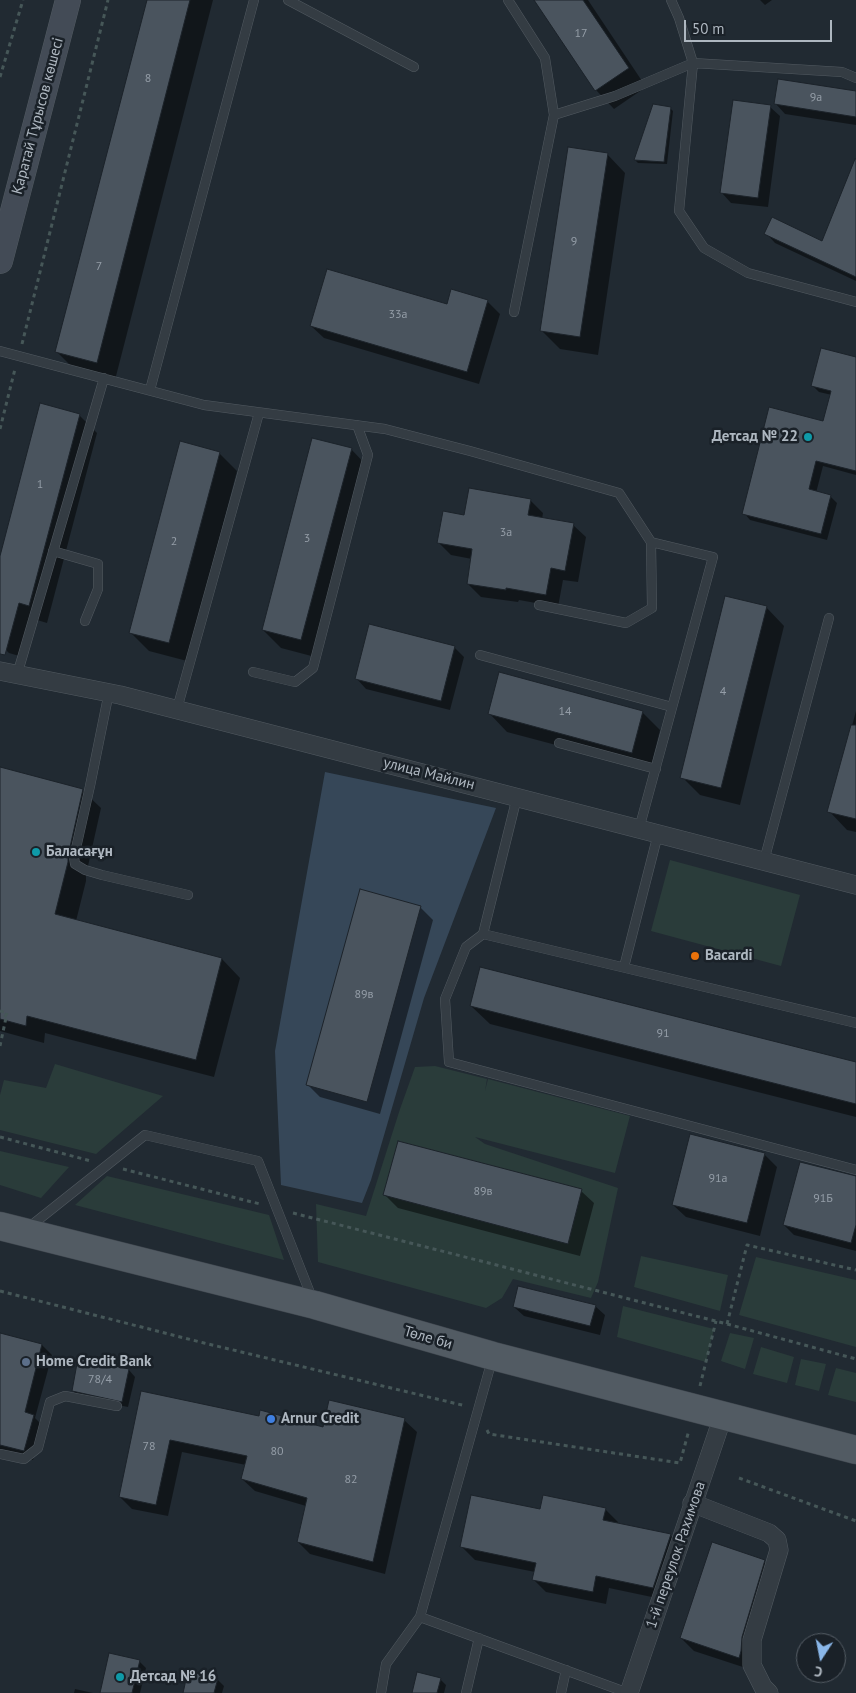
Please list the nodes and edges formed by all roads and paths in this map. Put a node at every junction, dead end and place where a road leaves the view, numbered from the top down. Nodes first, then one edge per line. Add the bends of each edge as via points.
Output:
1 (23, 0) edge
2 (68, 0) edge
3 (108, 0) edge
4 (254, 0) edge
5 (288, 0) edge
6 (508, 0) edge
7 (671, 0) edge
8 (693, 63) junction
9 (414, 66) dead end
10 (0, 77) edge
11 (856, 78) edge
12 (554, 115) junction
13 (0, 262) edge
14 (856, 302) edge
15 (514, 312) dead end
16 (0, 351) edge
17 (20, 351) dead end
18 (18, 361) dead end
19 (104, 378) junction
20 (150, 390) junction
21 (259, 412) junction
22 (356, 426) junction
23 (0, 429) edge
24 (651, 542) junction
25 (53, 551) junction
26 (539, 605) dead end
27 (829, 618) dead end
28 (84, 621) dead end
29 (480, 655) dead end
30 (253, 672) dead end
31 (8, 673) edge
32 (109, 692) junction
33 (672, 707) junction
34 (177, 709) junction
35 (559, 743) dead end
36 (656, 769) junction
37 (517, 797) junction
38 (639, 829) junction
39 (658, 834) junction
40 (764, 861) junction
41 (856, 885) edge
42 (188, 896) dead end
43 (483, 934) junction
44 (624, 968) junction
45 (0, 1011) edge
46 (7, 1013) junction
47 (3, 1020) dead end
48 (856, 1023) edge
49 (0, 1046) edge
50 (0, 1137) edge
51 (107, 1165) junction
52 (856, 1170) edge
53 (276, 1208) junction
54 (12, 1229) edge
55 (856, 1270) edge
56 (0, 1292) edge
57 (315, 1305) junction
58 (726, 1324) junction
59 (493, 1356) junction
60 (856, 1359) edge
61 (117, 1406) dead end
62 (472, 1407) dead end
63 (723, 1416) junction
64 (485, 1427) dead end
65 (856, 1450) edge
66 (0, 1454) edge
67 (680, 1463) dead end
68 (739, 1478) dead end
69 (692, 1503) junction
70 (856, 1521) edge
71 (420, 1617) junction
72 (479, 1638) junction
73 (566, 1670) junction
74 (381, 1693) edge
75 (466, 1693) edge
76 (561, 1693) edge
77 (628, 1693) edge
78 (769, 1693) edge

1 - 10 path
2 - 13 main road, Қаратай Тұрысов көшесі
3 - 17 path
4 - 20 lane
5 - 9 lane
6 - 12 lane via 545,58
7 - 8 lane
8 - 11 lane via 842,72
8 - 12 lane via 615,96
8 - 14 lane via 679,211 704,248 748,273
12 - 15 lane
16 - 19 lane
18 - 23 path
19 - 20 lane
19 - 25 lane
20 - 21 lane via 204,404
21 - 22 lane
21 - 34 lane
22 - 24 lane via 385,429 618,493
22 - 30 lane via 368,455 313,668 295,682
24 - 26 lane via 652,608 626,623
24 - 33 lane via 713,558
25 - 28 lane via 98,564 98,589
25 - 31 lane
27 - 40 lane
29 - 33 lane
31 - 32 street, улица Майлин
32 - 34 street, улица Майлин
32 - 42 lane via 75,864 102,876
33 - 36 lane
34 - 37 street, улица Майлин
35 - 36 lane
36 - 38 lane
37 - 38 street, улица Майлин
37 - 43 lane
38 - 39 street, улица Майлин
39 - 40 street, улица Майлин
39 - 44 lane
40 - 41 street, улица Майлин
43 - 44 lane
43 - 52 lane via 466,948 445,999 449,1062
44 - 48 lane
45 - 46 path
46 - 47 path
46 - 49 path
50 - 51 path
51 - 53 path
51 - 53 lane via 145,1136 258,1161
51 - 54 lane
53 - 57 lane
53 - 58 path
54 - 57 main road, Төле би
55 - 58 path via 747,1244
56 - 62 path
57 - 59 main road, Төле би
58 - 60 path
59 - 63 main road, Төле би
59 - 71 lane
61 - 66 lane via 65,1396 50,1402 38,1448 24,1458
63 - 65 main road, Төле би
63 - 69 street, 1-й переулок Рахимова
64 - 67 path via 489,1434
68 - 70 path
69 - 77 street, 1-й переулок Рахимова
69 - 78 street via 769,1533 776,1540 779,1550 752,1640 752,1665
71 - 72 lane
71 - 74 lane via 386,1664
72 - 73 lane
72 - 75 lane
73 - 76 lane
73 - 77 lane

